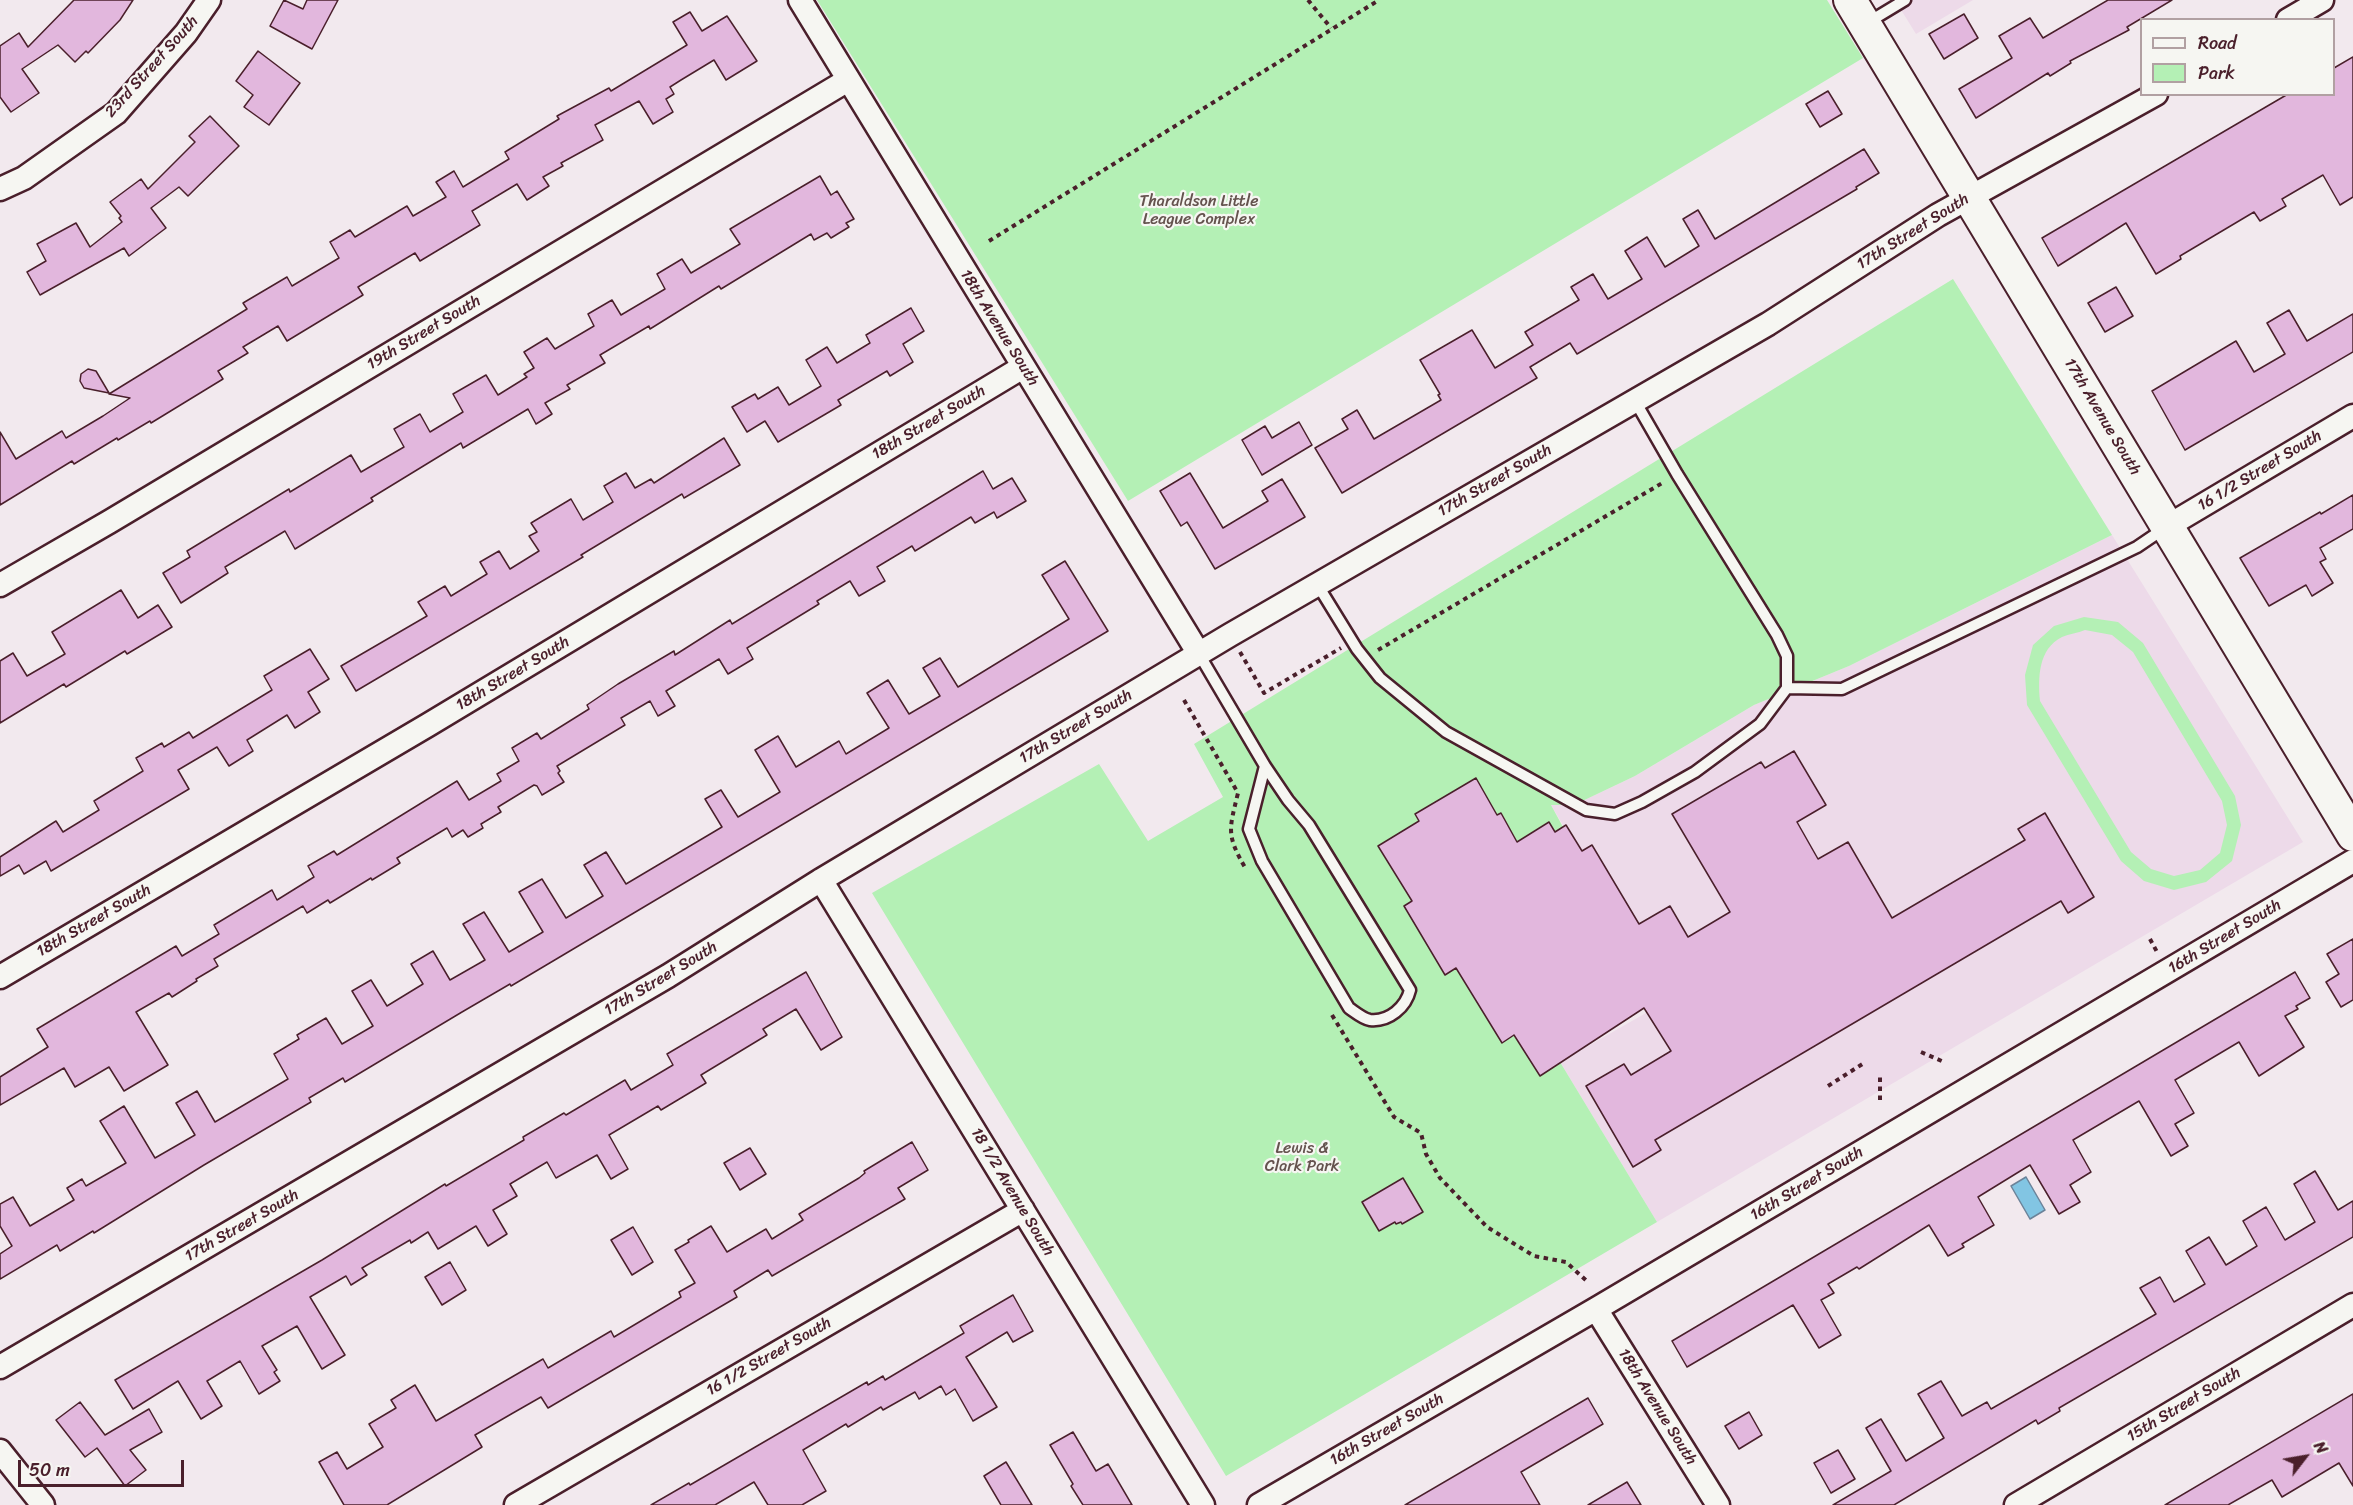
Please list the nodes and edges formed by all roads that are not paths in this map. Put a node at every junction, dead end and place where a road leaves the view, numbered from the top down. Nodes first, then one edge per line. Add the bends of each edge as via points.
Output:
1 (209, 0) edge
2 (800, 0) edge
3 (1905, 0) edge
4 (2322, 0) edge
5 (1857, 12) edge
6 (2291, 18) edge
7 (848, 80) junction
8 (2152, 96) edge
9 (0, 189) edge
10 (1970, 197) junction
11 (1023, 368) junction
12 (1635, 401) junction
13 (2353, 416) edge
14 (2168, 526) junction
15 (1317, 584) junction
16 (0, 585) edge
17 (1200, 654) junction
18 (1787, 688) junction
19 (1265, 766) junction
20 (2353, 835) edge
21 (2353, 861) edge
22 (822, 880) junction
23 (0, 977) edge
24 (1023, 1210) junction
25 (2353, 1305) edge
26 (1596, 1309) junction
27 (0, 1367) edge
28 (0, 1450) edge
29 (43, 1505) edge
30 (516, 1505) edge
31 (1203, 1505) edge
32 (1259, 1505) edge
33 (1718, 1505) edge
34 (2016, 1505) edge

1 - 9 street, 23rd Street South via 186,33 116,113 24,178
2 - 7 street, 18th Avenue South
3 - 5 lane
4 - 6 street
5 - 10 street, 17th Avenue South
7 - 11 street, 18th Avenue South
7 - 16 street, 19th Street South
8 - 10 street, 17th Street South
10 - 12 street, 17th Street South via 1768,324
10 - 14 street, 17th Avenue South
11 - 17 street, 18th Avenue South
11 - 23 street, 18th Street South
12 - 15 street, 17th Street South
12 - 18 lane via 1777,635 1786,656
13 - 14 street, 16 1/2 Street South
14 - 18 lane via 2137,547 1842,689
14 - 20 street, 17th Avenue South
15 - 17 street, 17th Street South
15 - 18 lane via 1380,678 1446,732 1586,810 1615,814 1704,765 1760,724
17 - 19 lane
17 - 22 street, 17th Street South
19 - 19 lane via 1310,825 1410,990 1407,1001 1394,1013 1368,1020 1349,1008 1262,861 1249,829
21 - 26 street, 16th Street South
22 - 24 street, 18 1/2 Avenue South
22 - 27 street, 17th Street South via 668,976
24 - 30 street, 16 1/2 Street South
24 - 31 street, 18 1/2 Avenue South
25 - 34 street, 15th Street South
26 - 32 street, 16th Street South
26 - 33 street, 18th Avenue South
28 - 29 street

